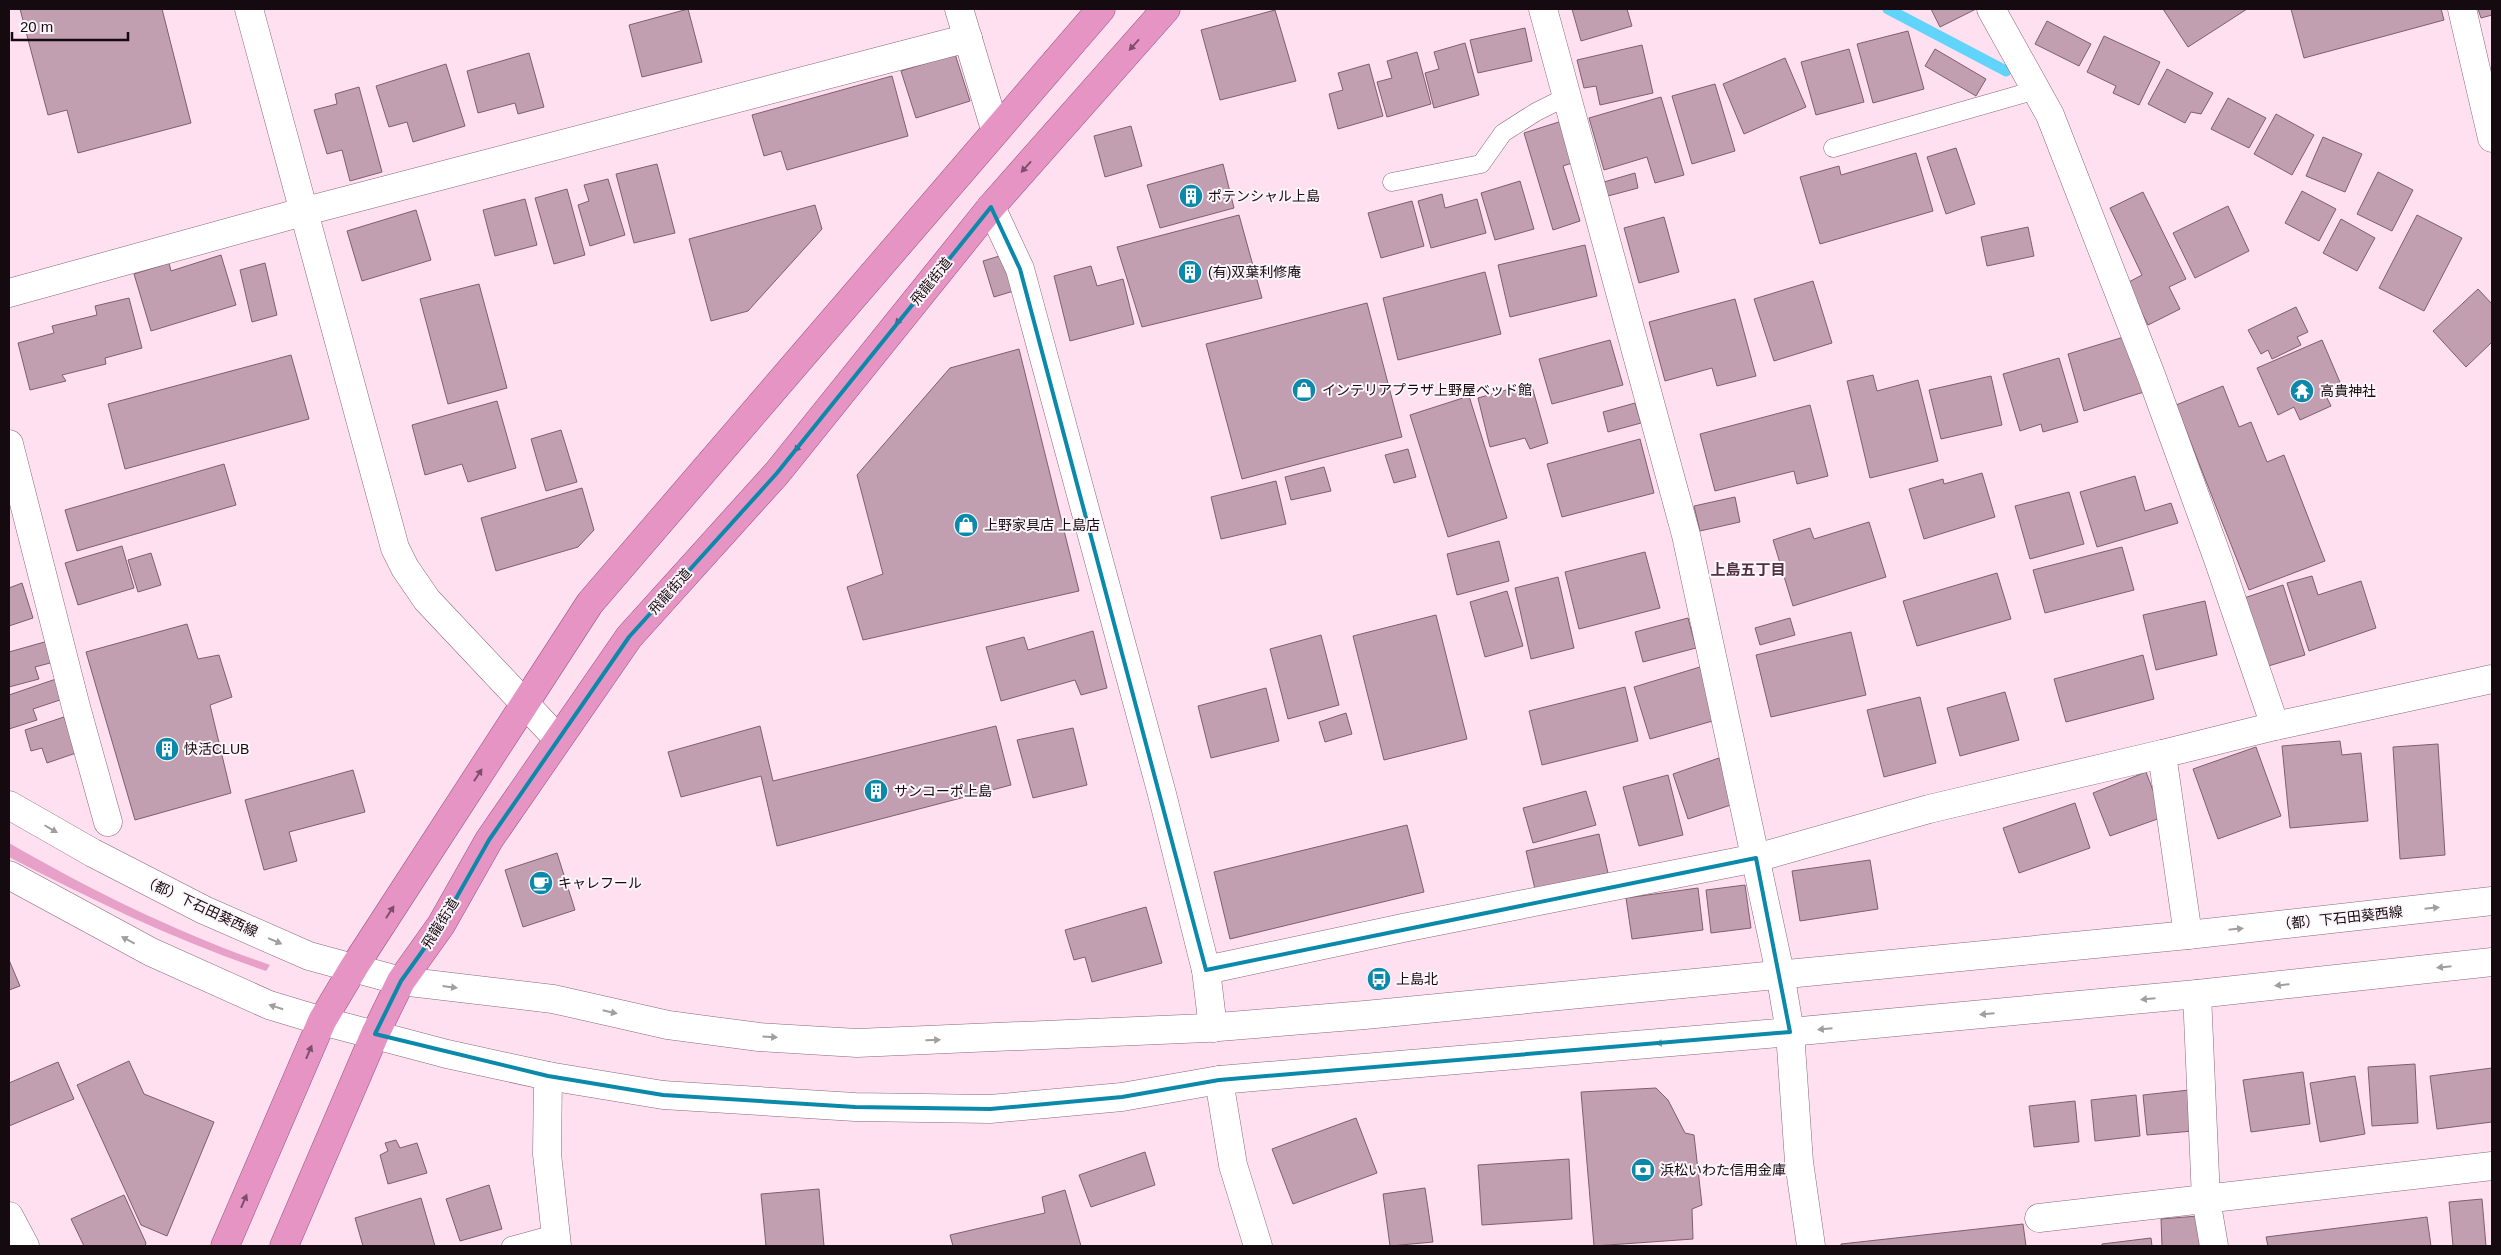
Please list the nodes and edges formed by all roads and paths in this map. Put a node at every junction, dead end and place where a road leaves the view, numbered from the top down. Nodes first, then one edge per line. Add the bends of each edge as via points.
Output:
1 (249, 9) edge
2 (959, 9) edge
3 (1101, 9) edge
4 (1166, 9) edge
5 (1543, 9) edge
6 (1990, 9) edge
7 (2462, 9) edge
8 (968, 38) junction
9 (2036, 90) junction
10 (1566, 97) junction
11 (995, 129) junction
12 (2492, 138) edge
13 (1833, 148) dead end
14 (1392, 182) dead end
15 (991, 207) junction
16 (306, 211) junction
17 (9, 293) edge
18 (9, 444) edge
19 (2492, 679) edge
20 (526, 702) junction
21 (2275, 726) junction
22 (558, 739) junction
23 (2162, 754) junction
24 (9, 805) edge
25 (108, 822) dead end
26 (1756, 858) junction
27 (9, 875) edge
28 (2492, 902) edge
29 (2188, 934) junction
30 (2492, 962) edge
31 (354, 967) junction
32 (1206, 970) junction
33 (1780, 973) junction
34 (401, 981) junction
35 (2197, 994) junction
36 (322, 1021) junction
37 (1213, 1028) junction
38 (1790, 1032) junction
39 (375, 1034) junction
40 (548, 1076) junction
41 (1220, 1080) junction
42 (2492, 1166) edge
43 (2206, 1199) junction
44 (9, 1216) edge
45 (2039, 1218) dead end
46 (556, 1240) edge
47 (25, 1246) edge
48 (225, 1246) edge
49 (284, 1246) edge
50 (511, 1246) edge
51 (1258, 1246) edge
52 (1811, 1246) edge
53 (2214, 1246) edge

1 - 16 street
2 - 8 street
3 - 11 highway
4 -> 15 highway, 飛龍街道
5 - 10 street
6 - 9 street
7 - 12 street
8 - 11 street
8 - 16 street
9 - 13 lane
9 - 21 street via 2050,115 2151,375
10 - 14 lane via 1504,133 1481,164
10 - 26 street via 1686,535
11 - 20 highway via 590,603
15 -> 22 highway, 飛龍街道 via 777,473 629,637
15 - 32 street via 1020,270
16 - 17 street
16 - 20 street via 395,548 426,600
18 - 25 street
19 - 21 street
20 - 22 street
31 -> 20 highway
21 - 23 street
22 - 34 highway, 飛龍街道 via 489,840 441,925
23 - 26 street via 1929,809
23 - 29 street
24 -> 31 street, （都）下石田葵西線 via 204,910 310,956
26 - 32 street
26 - 33 street
36 -> 27 street via 270,1005 151,952
29 -> 28 street, （都）下石田葵西線
29 - 33 street, （都）下石田葵西線
30 -> 35 street
31 - 34 street, （都）下石田葵西線
31 - 36 highway
32 - 37 street
33 - 37 street, （都）下石田葵西線
33 - 38 street
34 -> 37 street, （都）下石田葵西線 via 553,999 668,1025 857,1043
34 - 39 highway, 飛龍街道
35 -> 38 street
35 - 43 street
36 - 39 street
48 -> 36 highway
38 -> 41 street
38 - 52 street via 1799,1162
39 - 40 street
39 - 49 highway, 飛龍街道
40 - 41 street via 664,1094 855,1107 990,1109 1122,1096
40 - 46 street via 547,1154
41 - 51 street via 1233,1165
42 - 43 street
43 - 45 street
43 - 53 street
44 - 47 street
46 - 50 lane

